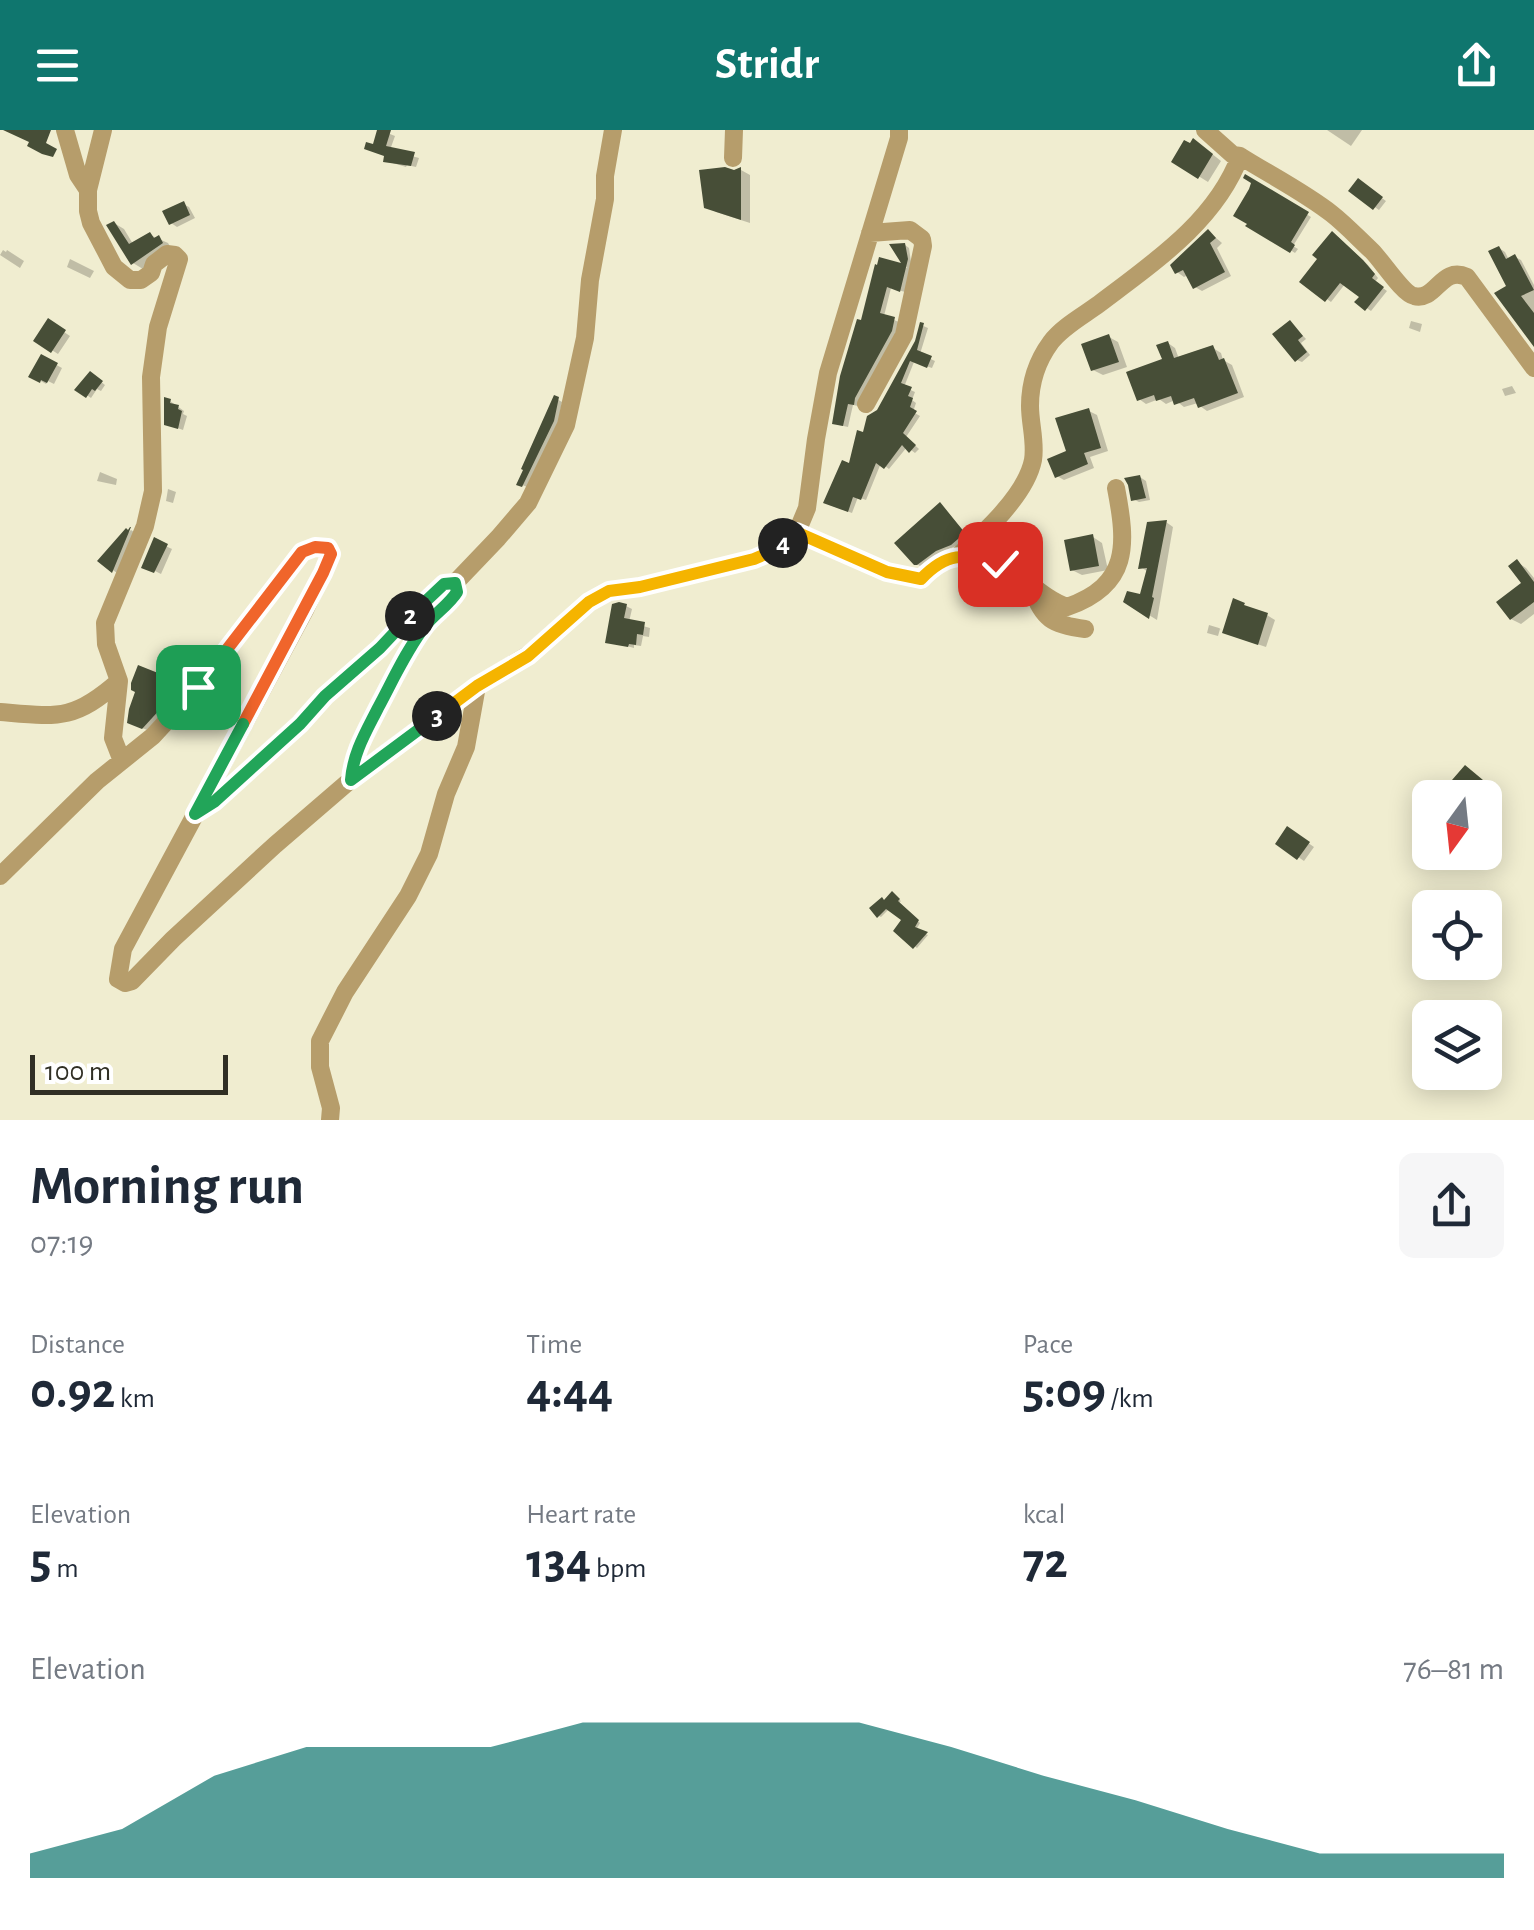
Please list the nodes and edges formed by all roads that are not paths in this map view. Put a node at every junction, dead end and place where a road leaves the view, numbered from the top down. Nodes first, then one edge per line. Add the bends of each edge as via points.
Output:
1 (65, 130) edge
2 (102, 130) edge
3 (613, 130) edge
4 (734, 130) edge
5 (899, 130) edge
6 (1205, 130) edge
7 (1240, 156) junction
8 (733, 158) dead end
9 (88, 190) junction
10 (870, 232) junction
11 (1534, 368) edge
12 (866, 404) dead end
13 (1116, 488) dead end
14 (796, 532) junction
15 (958, 556) junction
16 (455, 583) junction
17 (1032, 586) junction
18 (1085, 629) dead end
19 (119, 681) junction
20 (477, 686) junction
21 (0, 712) edge
22 (122, 760) junction
23 (351, 780) junction
24 (195, 814) junction
25 (0, 876) edge
26 (330, 1120) edge

1 - 9 street
2 - 9 street
3 - 16 street via 586,338 566,425 528,503
4 - 8 street
5 - 10 street
6 - 7 street
7 - 11 street via 1333,214 1408,294 1428,294 1450,275 1468,277
7 - 15 street via 1231,180 1197,222 1053,339 1034,370 1031,467 1014,499
9 - 19 street via 91,223 114,267 130,280 141,280 167,254 179,260 151,378 153,491 105,623
10 - 12 street via 910,230 923,246 904,335
10 - 14 street via 828,373 807,508
13 - 17 street via 1121,558 1111,580 1068,607
14 - 15 street via 907,578 921,579
14 - 20 street via 754,559 609,591 528,656
15 - 17 street via 1000,564
16 - 23 street via 453,599 428,622 389,684 352,763
16 - 24 street via 444,584 300,724
17 - 18 street via 1042,613 1065,627
19 - 21 street via 82,710 52,716
19 - 22 street via 114,738
20 - 23 street
20 - 26 street via 466,747 429,854 320,1041
22 - 24 street via 198,687 302,552 328,548 305,610
22 - 25 street
23 - 24 street via 125,983 118,978 123,949

